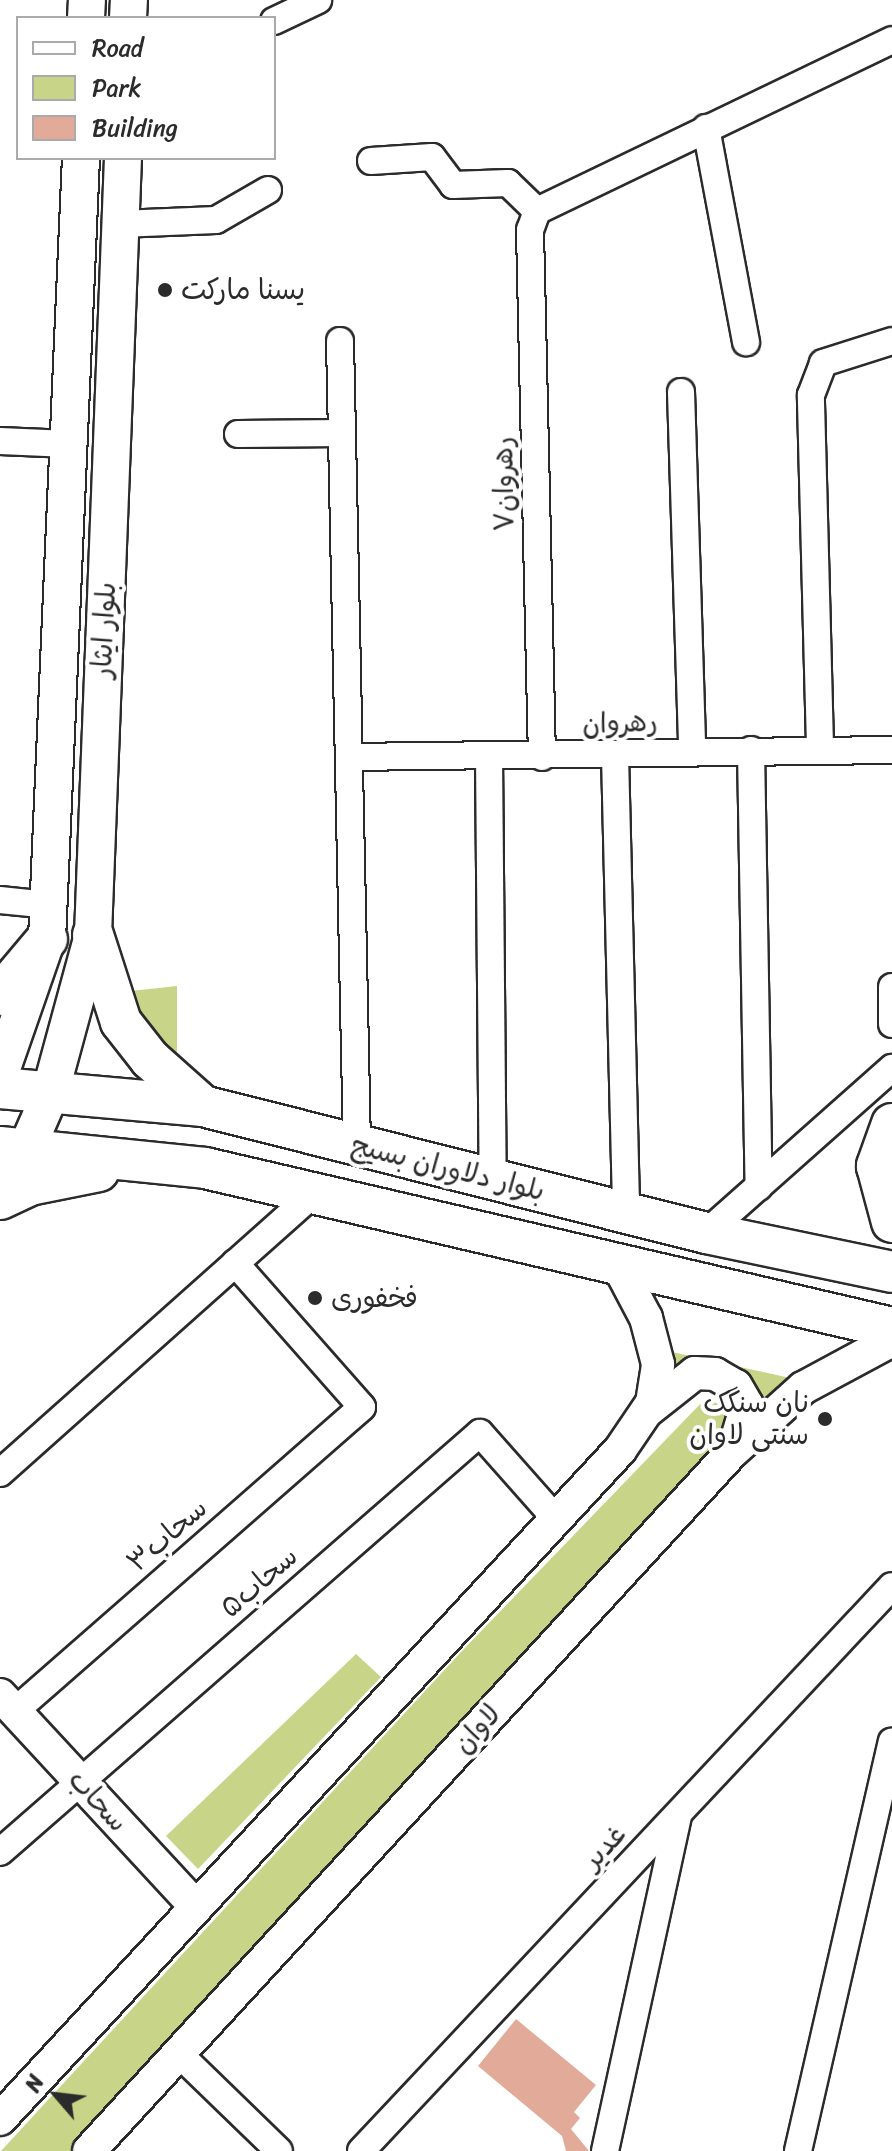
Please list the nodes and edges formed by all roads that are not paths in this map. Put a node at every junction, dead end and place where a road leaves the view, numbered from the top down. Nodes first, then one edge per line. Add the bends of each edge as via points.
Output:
1 (318, 0) edge
2 (276, 20) edge
3 (892, 40) edge
4 (706, 128) junction
5 (81, 160) edge
6 (123, 160) edge
7 (371, 161) dead end
8 (268, 190) dead end
9 (537, 211) junction
10 (120, 224) junction
11 (340, 341) dead end
12 (892, 341) edge
13 (746, 342) dead end
14 (681, 392) dead end
15 (342, 433) junction
16 (238, 434) dead end
17 (0, 441) edge
18 (69, 444) junction
19 (56, 726) junction
20 (100, 728) junction
21 (820, 746) junction
22 (751, 750) junction
23 (892, 750) edge
24 (692, 752) junction
25 (615, 755) junction
26 (489, 756) junction
27 (349, 757) junction
28 (542, 757) junction
29 (0, 900) edge
30 (48, 922) junction
31 (93, 935) junction
32 (892, 987) edge
33 (0, 995) edge
34 (892, 1024) edge
35 (892, 1068) edge
36 (0, 1074) edge
37 (0, 1088) edge
38 (49, 1097) junction
39 (203, 1106) junction
40 (892, 1124) edge
41 (357, 1144) junction
42 (9, 1158) edge
43 (205, 1168) junction
44 (493, 1180) junction
45 (759, 1187) junction
46 (313, 1194) junction
47 (0, 1199) edge
48 (626, 1212) junction
49 (892, 1222) edge
50 (706, 1233) junction
51 (235, 1263) junction
52 (618, 1265) junction
53 (892, 1272) edge
54 (892, 1328) edge
55 (892, 1340) edge
56 (646, 1413) junction
57 (733, 1451) junction
58 (0, 1473) edge
59 (556, 1519) junction
60 (892, 1586) edge
61 (7, 1703) edge
62 (892, 1742) edge
63 (79, 1780) junction
64 (678, 1815) junction
65 (0, 1852) edge
66 (196, 1907) junction
67 (179, 2054) junction
68 (0, 2119) edge
69 (89, 2151) edge
70 (279, 2151) edge
71 (361, 2151) edge
72 (605, 2151) edge
73 (798, 2151) edge

1 - 2 street
3 - 4 street
4 - 9 street
4 - 13 street
5 - 18 main road, بلوار ایثار
6 - 10 main road, بلوار ایثار
7 - 9 street via 432,157 441,177 453,185 508,183
8 - 10 street via 216,220
9 - 28 street, رهروان۷ via 530,230
10 - 20 main road, بلوار ایثار
11 - 15 street
12 - 21 street via 823,363 814,377
14 - 24 street
15 - 16 street
15 - 27 street
17 - 18 street
18 - 19 main road, بلوار ایثار
19 - 20 main road
19 - 30 main road, بلوار ایثار
20 - 31 main road, بلوار ایثار
21 - 22 street, رهروان
21 - 23 street, رهروان
22 - 24 street, رهروان
22 - 45 street
24 - 25 street, رهروان
25 - 28 street, رهروان
25 - 48 street
26 - 27 street, رهروان
26 - 28 street, رهروان
26 - 44 street
27 - 41 street
29 - 30 street
30 - 33 main road
30 - 36 main road, بلوار ایثار
31 - 38 main road, بلوار ایثار
31 - 39 main road via 121,1022
32 - 34 street
35 - 45 street
37 - 38 main road, بلوار دلاوران بسیج
38 - 39 main road, بلوار دلاوران بسیج
38 - 42 main road, بلوار ایثار
39 - 41 main road, بلوار دلاوران بسیج
40 - 49 main road via 877,1166
41 - 44 main road, بلوار دلاوران بسیج
42 - 43 main road, بلوار دلاوران بسیج
43 - 46 main road, بلوار دلاوران بسیج
43 - 47 main road via 77,1172
44 - 48 main road, بلوار دلاوران بسیج
45 - 50 street
46 - 51 street
46 - 52 main road, بلوار دلاوران بسیج
48 - 50 main road, بلوار دلاوران بسیج
50 - 53 main road, بلوار دلاوران بسیج
51 - 58 street
51 - 61 street, ۳سحاب via 362,1407
52 - 54 main road, بلوار دلاوران بسیج
52 - 56 street via 646,1318 658,1364
55 - 57 street, لاوان via 803,1388
56 - 57 street via 695,1373 715,1374 736,1386 747,1405
56 - 59 street
57 - 67 street, لاوان
59 - 63 street, ۵سحاب via 480,1433
59 - 66 street
60 - 64 street, غدیر
61 - 63 street, سحاب
62 - 73 street
63 - 65 street, ۵سحاب
63 - 66 street, سحاب
64 - 71 street, غدیر
64 - 72 street
66 - 68 street
67 - 69 street, لاوان
67 - 70 street

